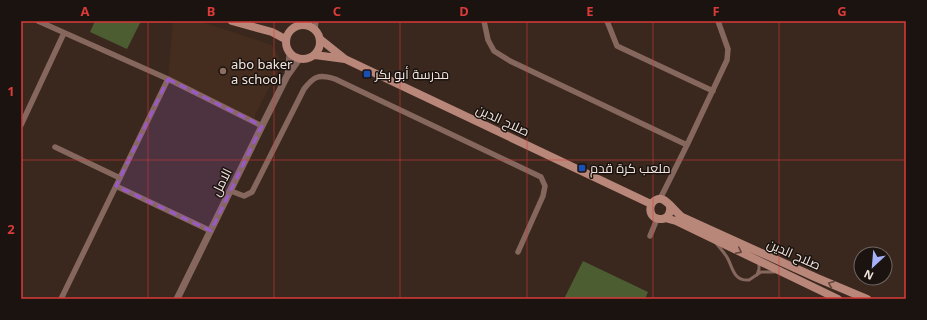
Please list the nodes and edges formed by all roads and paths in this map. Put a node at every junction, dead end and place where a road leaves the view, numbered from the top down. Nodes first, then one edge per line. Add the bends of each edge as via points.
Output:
1 (38, 21) edge
2 (232, 21) edge
3 (484, 21) edge
4 (607, 21) edge
5 (718, 21) edge
6 (308, 23) edge
7 (316, 25) edge
8 (290, 30) junction
9 (272, 32) junction
10 (64, 33) junction
11 (285, 39) junction
12 (320, 39) junction
13 (290, 54) junction
14 (314, 55) junction
15 (346, 58) junction
16 (298, 59) junction
17 (287, 76) junction
18 (168, 79) junction
19 (713, 91) junction
20 (21, 125) edge
21 (262, 126) junction
22 (687, 146) junction
23 (55, 147) dead end
24 (120, 178) junction
25 (116, 186) junction
26 (231, 191) junction
27 (660, 199) junction
28 (651, 204) junction
29 (670, 206) junction
30 (661, 219) junction
31 (211, 231) junction
32 (650, 236) dead end
33 (709, 237) junction
34 (747, 246) junction
35 (518, 252) dead end
36 (758, 261) junction
37 (757, 275) junction
38 (789, 276) junction
39 (61, 299) edge
40 (177, 299) edge
41 (838, 299) edge
42 (867, 299) edge

1 - 10 street
2 - 9 main road
3 - 22 street via 488,40 494,51 510,61
4 - 19 street via 617,46
5 - 19 street via 728,49 727,60
6 - 7 main road
6 - 8 main road via 294,26
7 - 12 main road
8 - 9 main road
8 - 11 main road
9 - 11 main road
10 - 18 street
10 - 20 street
11 - 13 main road
12 - 14 main road via 320,45
12 - 15 main road, صلاح الدين
13 - 16 main road
13 - 17 street, الامل
14 - 15 main road, صلاح الدين
14 - 16 main road via 304,60
15 - 28 main road, صلاح الدين
16 - 17 street, الامل
17 - 21 street, الامل
18 - 21 street
18 - 24 street
19 - 22 street
21 - 26 street, الامل
22 - 27 street
23 - 24 street
24 - 25 street
25 - 31 street
25 - 39 street
26 - 31 street, الامل
26 - 35 street via 244,196 252,192 304,89 312,79 324,76 541,177 545,186 543,196
27 - 28 main road
27 - 29 main road
28 - 30 main road via 651,214
29 - 30 main road via 670,213
29 - 34 main road, صلاح الدين via 682,217
30 - 32 street
30 - 33 main road, صلاح الدين via 676,221
31 - 40 street, الامل
33 -> 36 main road, صلاح الدين
33 - 37 lane via 722,250 735,275 745,280
34 - 36 lane
42 -> 34 main road, صلاح الدين
36 - 37 lane
36 - 38 main road, صلاح الدين
37 - 38 lane via 771,271
38 - 41 main road, صلاح الدين

